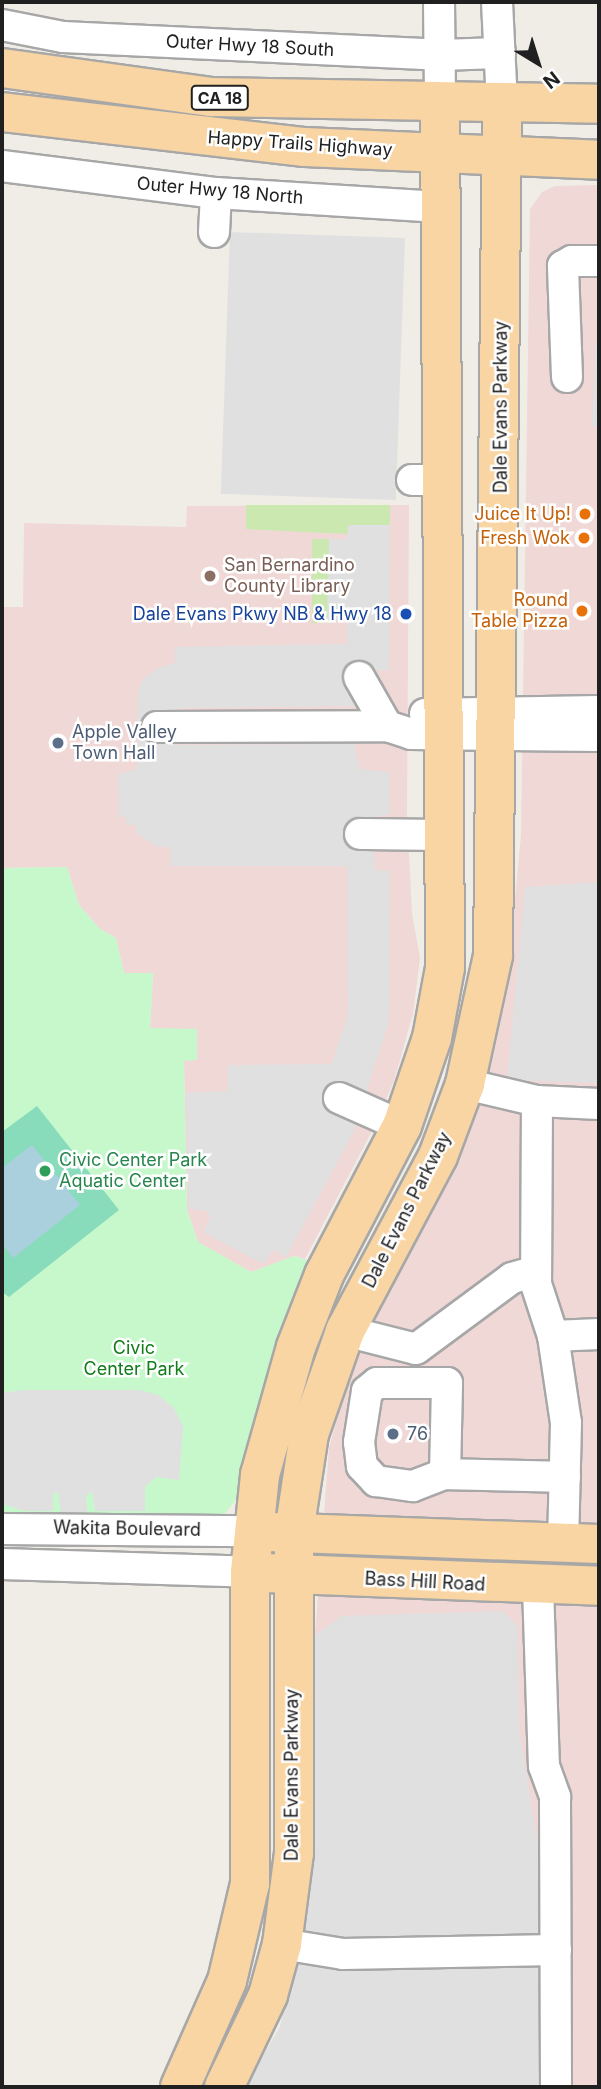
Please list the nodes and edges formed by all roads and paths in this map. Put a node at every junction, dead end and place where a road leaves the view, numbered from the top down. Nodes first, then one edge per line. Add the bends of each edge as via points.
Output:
1 (439, 2) edge
2 (497, 2) edge
3 (2, 25) edge
4 (500, 53) junction
5 (440, 55) junction
6 (2, 68) edge
7 (440, 102) junction
8 (502, 104) junction
9 (599, 104) edge
10 (2, 113) edge
11 (439, 154) junction
12 (502, 158) junction
13 (599, 160) edge
14 (2, 166) edge
15 (216, 193) junction
16 (440, 207) junction
17 (214, 232) dead end
18 (599, 261) edge
19 (568, 377) dead end
20 (359, 677) dead end
21 (599, 711) edge
22 (442, 724) junction
23 (499, 724) junction
24 (387, 726) junction
25 (158, 727) dead end
26 (599, 736) edge
27 (360, 834) dead end
28 (444, 835) junction
29 (465, 1084) junction
30 (340, 1098) dead end
31 (537, 1101) junction
32 (599, 1104) edge
33 (402, 1126) junction
34 (536, 1271) junction
35 (345, 1331) junction
36 (599, 1334) edge
37 (553, 1336) junction
38 (445, 1474) dead end
39 (565, 1477) junction
40 (2, 1528) edge
41 (253, 1531) junction
42 (294, 1532) junction
43 (581, 1544) edge
44 (2, 1564) edge
45 (250, 1572) junction
46 (293, 1574) junction
47 (599, 1586) edge
48 (538, 1587) junction
49 (282, 1944) junction
50 (556, 1950) junction
51 (180, 2087) edge
52 (224, 2087) edge
53 (556, 2087) edge

1 - 5 street
2 - 4 street
3 - 5 street, Outer Hwy 18 South via 63,37
4 - 5 street, Outer Hwy 18 South
4 - 8 street
5 - 7 street
6 - 7 main road, CA 18 via 212,97
7 - 8 main road, CA 18
7 - 11 main road
8 - 9 main road, CA 18
8 - 12 main road, Dale Evans Parkway
10 - 11 main road, Happy Trails Highway / CA 18 via 194,137
11 - 12 main road, Happy Trails Highway / CA 18
11 - 16 main road
12 - 13 main road, Happy Trails Highway / CA 18
12 - 23 main road, Dale Evans Parkway
14 - 15 street, Outer Hwy 18 North
15 - 16 street, Outer Hwy 18 North
15 - 17 street
16 - 22 main road via 426,480
18 - 19 street via 572,261 563,266
20 - 24 street
21 - 23 street
22 - 23 street
22 - 24 street via 411,734
22 - 28 main road
23 - 26 street
23 - 29 main road, Dale Evans Parkway via 493,956
24 - 25 street
27 - 28 street
28 - 33 main road via 445,968 432,1038
29 - 31 street
29 - 35 main road, Dale Evans Parkway via 438,1156
30 - 33 street
31 - 32 street
31 - 34 street
33 - 41 main road via 324,1275 296,1347 260,1475
34 - 35 street via 512,1278 416,1349
34 - 37 street
35 - 42 main road, Dale Evans Parkway via 309,1434
36 - 37 street
37 - 39 street via 566,1423
38 - 39 street
39 - 43 street
40 - 41 street, Wakita Boulevard
41 - 42 main road
41 - 45 main road
42 - 43 main road
42 - 46 main road, Dale Evans Parkway
44 - 45 street
45 - 46 main road, Bass Hill Road
45 - 51 main road via 250,1884 227,1981
46 - 48 main road, Bass Hill Road
46 - 49 main road, Dale Evans Parkway via 294,1853
47 - 48 main road, Bass Hill Road
48 - 50 street via 544,1766 555,1797
49 - 50 street via 343,1954
49 - 52 main road, Dale Evans Parkway via 268,1996
50 - 53 street

